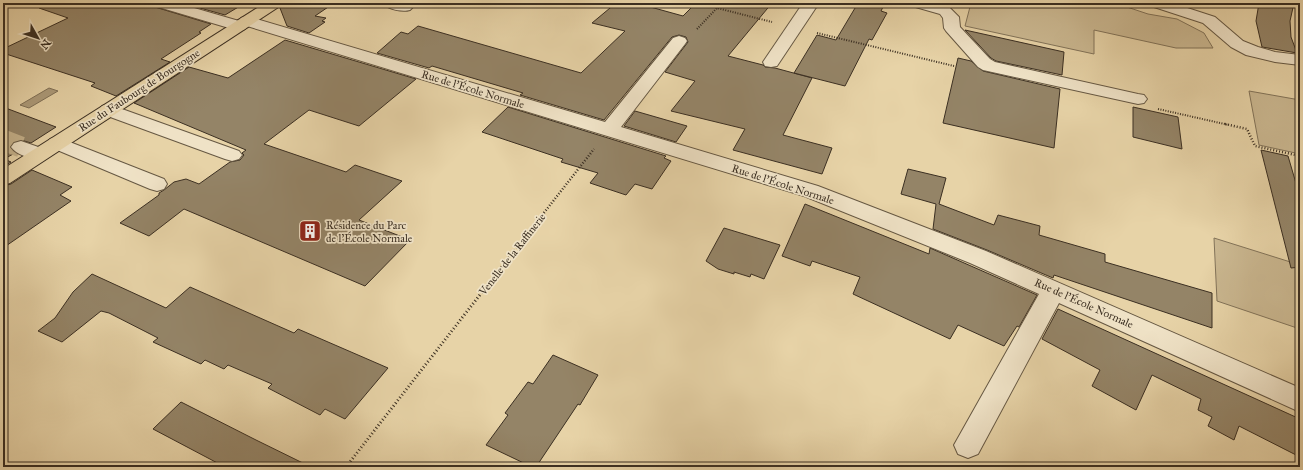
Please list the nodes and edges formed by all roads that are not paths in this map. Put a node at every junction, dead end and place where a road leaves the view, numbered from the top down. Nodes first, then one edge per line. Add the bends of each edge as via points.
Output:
1 (160, 3) edge
2 (275, 3) edge
3 (811, 3) edge
4 (917, 3) edge
5 (1156, 3) edge
6 (243, 23) junction
7 (679, 41) dead end
8 (1300, 60) edge
9 (771, 62) dead end
10 (1138, 99) dead end
11 (108, 110) junction
12 (608, 131) junction
13 (57, 143) junction
14 (20, 147) tunnel mouth
15 (40, 154) junction
16 (232, 156) dead end
17 (3, 178) edge
18 (157, 184) dead end
19 (1054, 290) junction
20 (1300, 400) edge
21 (968, 445) dead end

1 - 6 street, Rue de l'École Normale
2 - 6 main road, Rue du Faubourg de Bourgogne
3 - 9 street
4 - 10 street via 945,11 951,17 952,28 989,66
5 - 8 street via 1209,20 1237,44 1252,51
6 - 11 main road, Rue du Faubourg de Bourgogne
6 - 12 street, Rue de l'École Normale
7 - 12 street
11 - 13 main road, Rue du Faubourg de Bourgogne
11 - 16 street
12 - 19 street, Rue de l'École Normale via 811,191
13 - 15 main road, Rue du Faubourg de Bourgogne
13 - 18 street
14 - 15 street
15 - 17 main road, Rue du Faubourg de Bourgogne
19 - 20 street, Rue de l'École Normale
19 - 21 street

